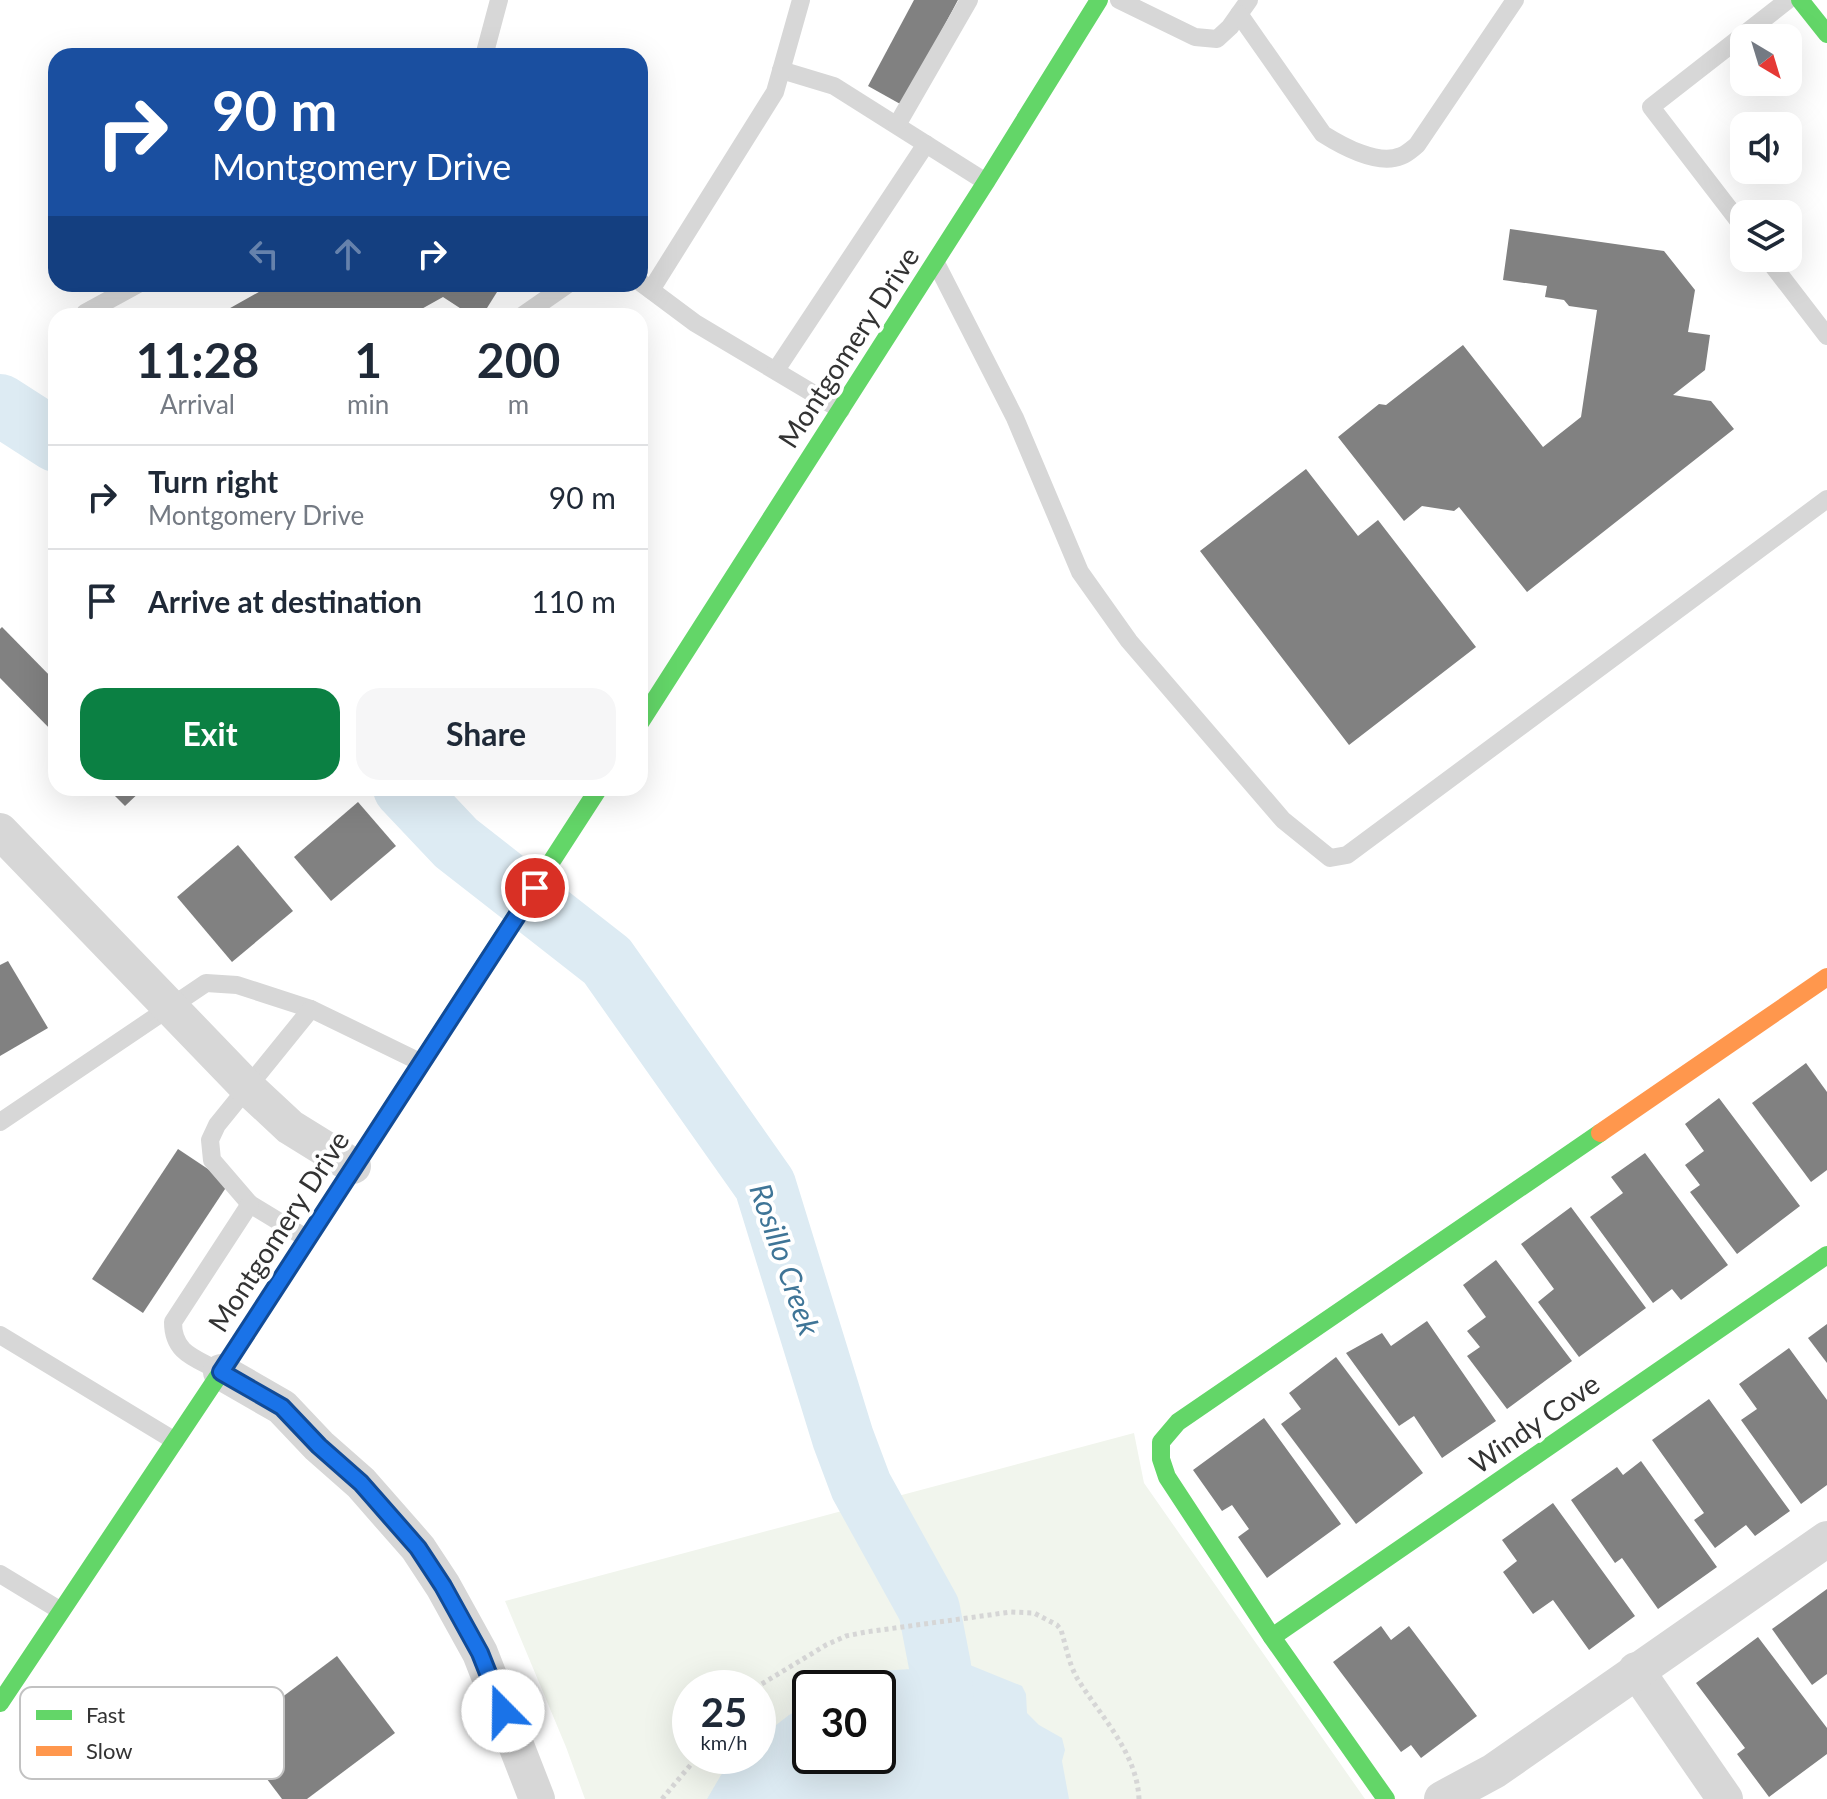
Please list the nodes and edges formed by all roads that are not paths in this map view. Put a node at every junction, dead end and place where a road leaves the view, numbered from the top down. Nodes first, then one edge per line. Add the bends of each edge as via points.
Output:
1 (499, 0) edge
2 (801, 0) edge
3 (969, 0) edge
4 (1099, 0) edge
5 (1119, 0) edge
6 (1515, 0) edge
7 (1788, 0) edge
8 (1800, 0) edge
9 (1244, 7) edge
10 (1827, 34) edge
11 (486, 48) edge
12 (781, 70) junction
13 (897, 125) junction
14 (926, 144) junction
15 (986, 182) junction
16 (1730, 210) edge
17 (935, 263) junction
18 (1778, 272) edge
19 (648, 282) edge
20 (648, 288) edge
21 (123, 292) edge
22 (556, 292) edge
23 (94, 308) edge
24 (534, 308) edge
25 (1827, 336) edge
26 (776, 370) junction
27 (841, 410) junction
28 (1827, 499) edge
29 (648, 698) edge
30 (594, 796) edge
31 (0, 831) edge
32 (1827, 977) edge
33 (172, 1008) junction
34 (311, 1009) junction
35 (420, 1062) junction
36 (247, 1087) junction
37 (0, 1122) edge
38 (353, 1166) junction
39 (250, 1204) junction
40 (306, 1238) junction
41 (1827, 1255) edge
42 (0, 1335) edge
43 (221, 1372) junction
44 (175, 1441) junction
45 (1827, 1539) edge
46 (0, 1574) edge
47 (61, 1611) junction
48 (1272, 1637) junction
49 (1636, 1670) junction
50 (0, 1703) edge
51 (537, 1799) edge
52 (1386, 1799) edge
53 (1442, 1799) edge
54 (1725, 1799) edge

1 - 11 lane
2 - 12 lane
3 - 13 lane
4 - 15 main road, Montgomery Drive
5 - 9 lane via 1195,37 1217,39
6 - 9 lane via 1417,145 1399,157 1379,158 1323,134
7 - 16 lane via 1651,107
8 - 10 main road
12 - 13 lane via 834,86
12 - 19 lane via 775,92
13 - 14 lane
14 - 15 lane
14 - 26 lane
15 - 17 main road, Montgomery Drive
17 - 27 main road, Montgomery Drive
17 - 28 lane via 1015,418 1080,572 1129,641 1283,820 1330,858 1347,855
18 - 25 lane
20 - 26 lane via 695,323
21 - 23 lane
22 - 24 lane
26 - 27 lane
27 - 29 main road, Montgomery Drive
30 - 35 main road, Montgomery Drive
31 - 33 street
32 - 48 main road via 1178,1422 1161,1442 1167,1477
33 - 34 lane via 206,983 237,985
33 - 36 street
33 - 37 lane
34 - 35 lane
34 - 36 lane
35 - 38 main road, Montgomery Drive
36 - 38 street via 290,1127
36 - 39 lane via 210,1140 212,1160
38 - 40 main road, Montgomery Drive
39 - 40 lane
39 - 43 lane via 173,1322 181,1350
40 - 43 main road, Montgomery Drive
41 - 48 main road, Windy Cove
42 - 44 lane
43 - 44 main road, Montgomery Drive
43 - 51 street via 282,1407 361,1483 418,1548 480,1653
44 - 47 main road, Montgomery Drive
45 - 49 street
46 - 47 lane
47 - 50 main road, Montgomery Drive
48 - 52 main road
49 - 53 street via 1494,1771
49 - 54 street

